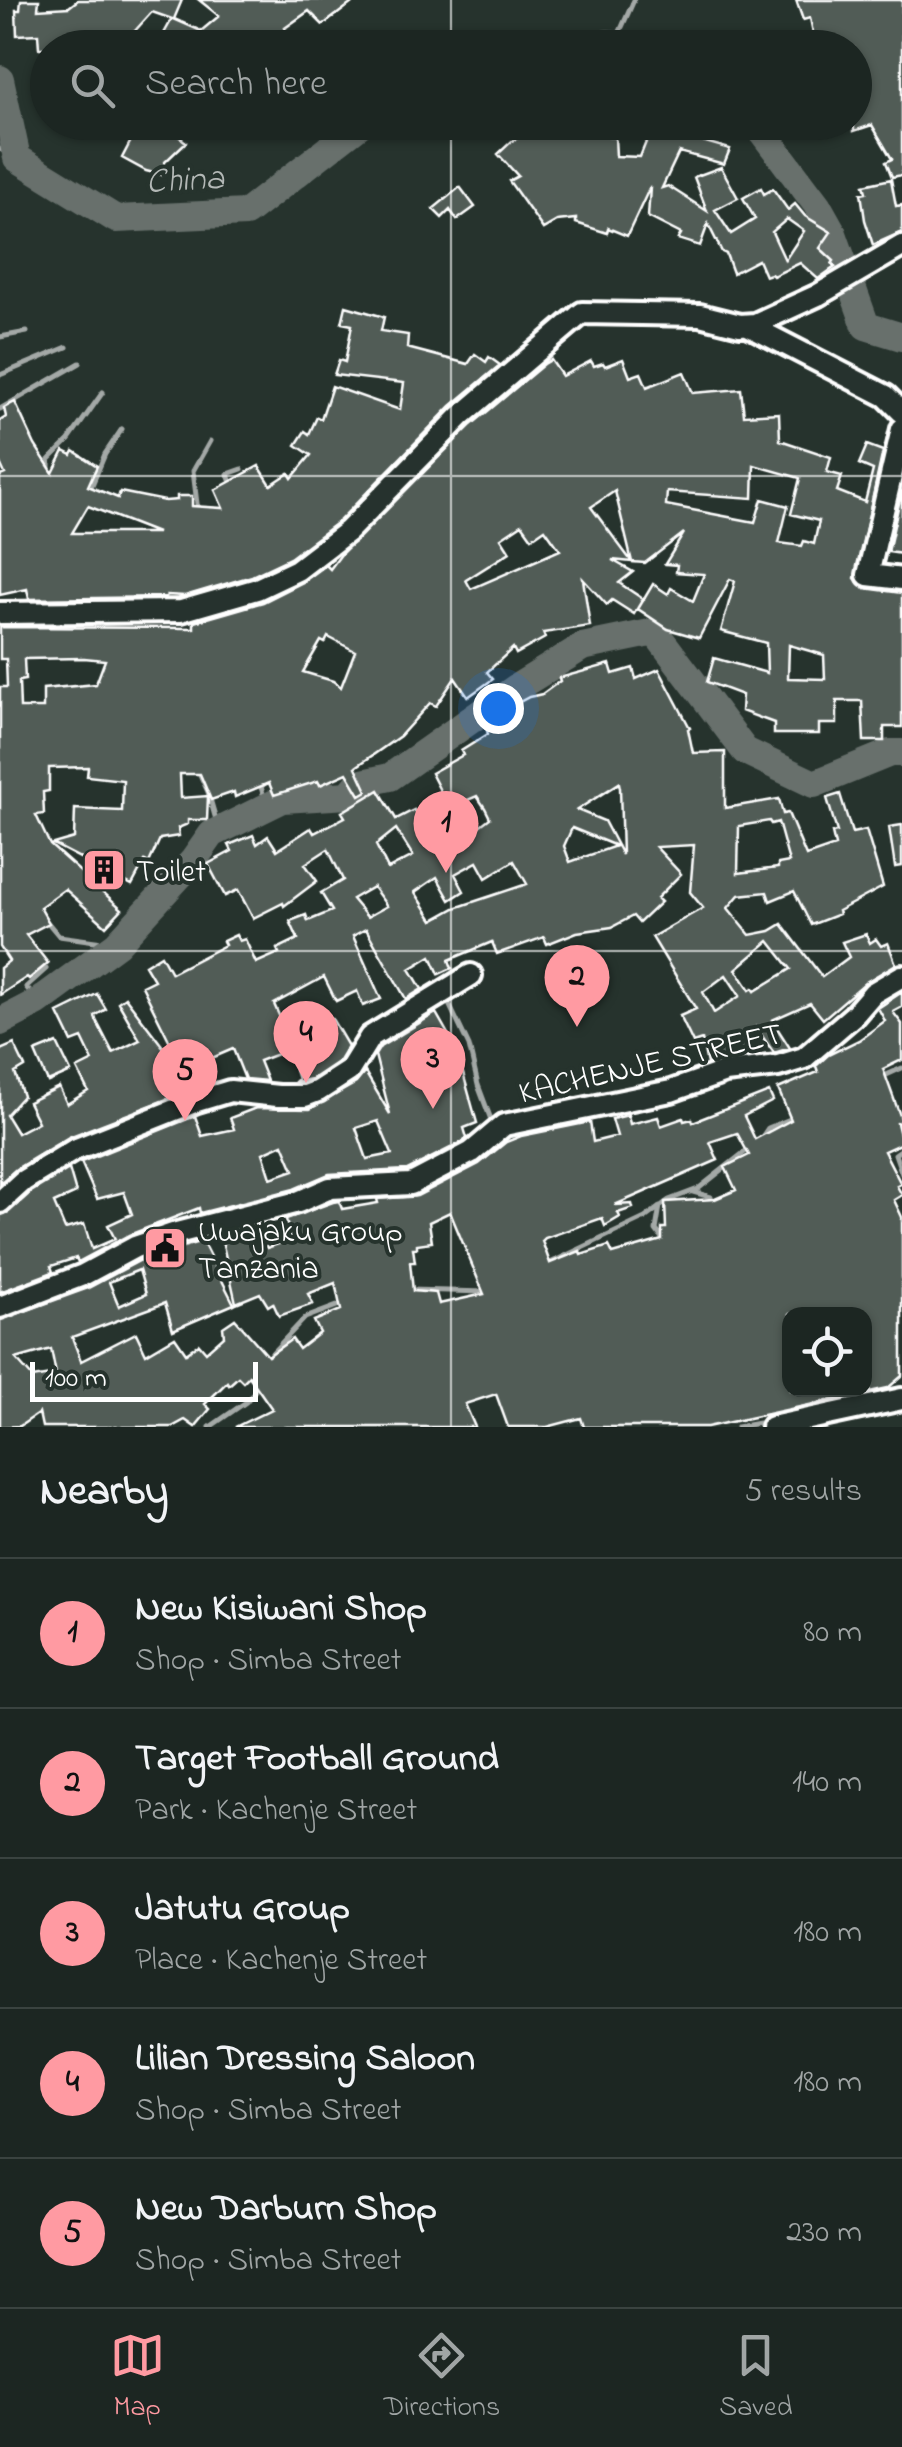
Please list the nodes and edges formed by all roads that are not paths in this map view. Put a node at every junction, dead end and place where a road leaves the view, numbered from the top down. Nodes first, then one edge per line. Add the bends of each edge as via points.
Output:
1 (902, 246) edge
2 (748, 325) junction
3 (902, 412) edge
4 (902, 430) edge
5 (902, 579) edge
6 (0, 613) edge
7 (471, 975) dead end
8 (902, 976) edge
9 (0, 1202) edge
10 (0, 1306) edge
11 (902, 1398) edge
12 (772, 1427) edge

1 - 2 street
2 - 3 street via 886,396
2 - 6 street via 700,315 582,314 462,416 348,530 296,570 240,596 181,610
4 - 5 street via 868,575
7 - 9 street via 370,1037 349,1071 318,1091 209,1097 74,1150
8 - 10 street, KACHENJE STREET via 873,993 804,1058 504,1125 472,1152 411,1184 330,1188 173,1234
11 - 12 street

